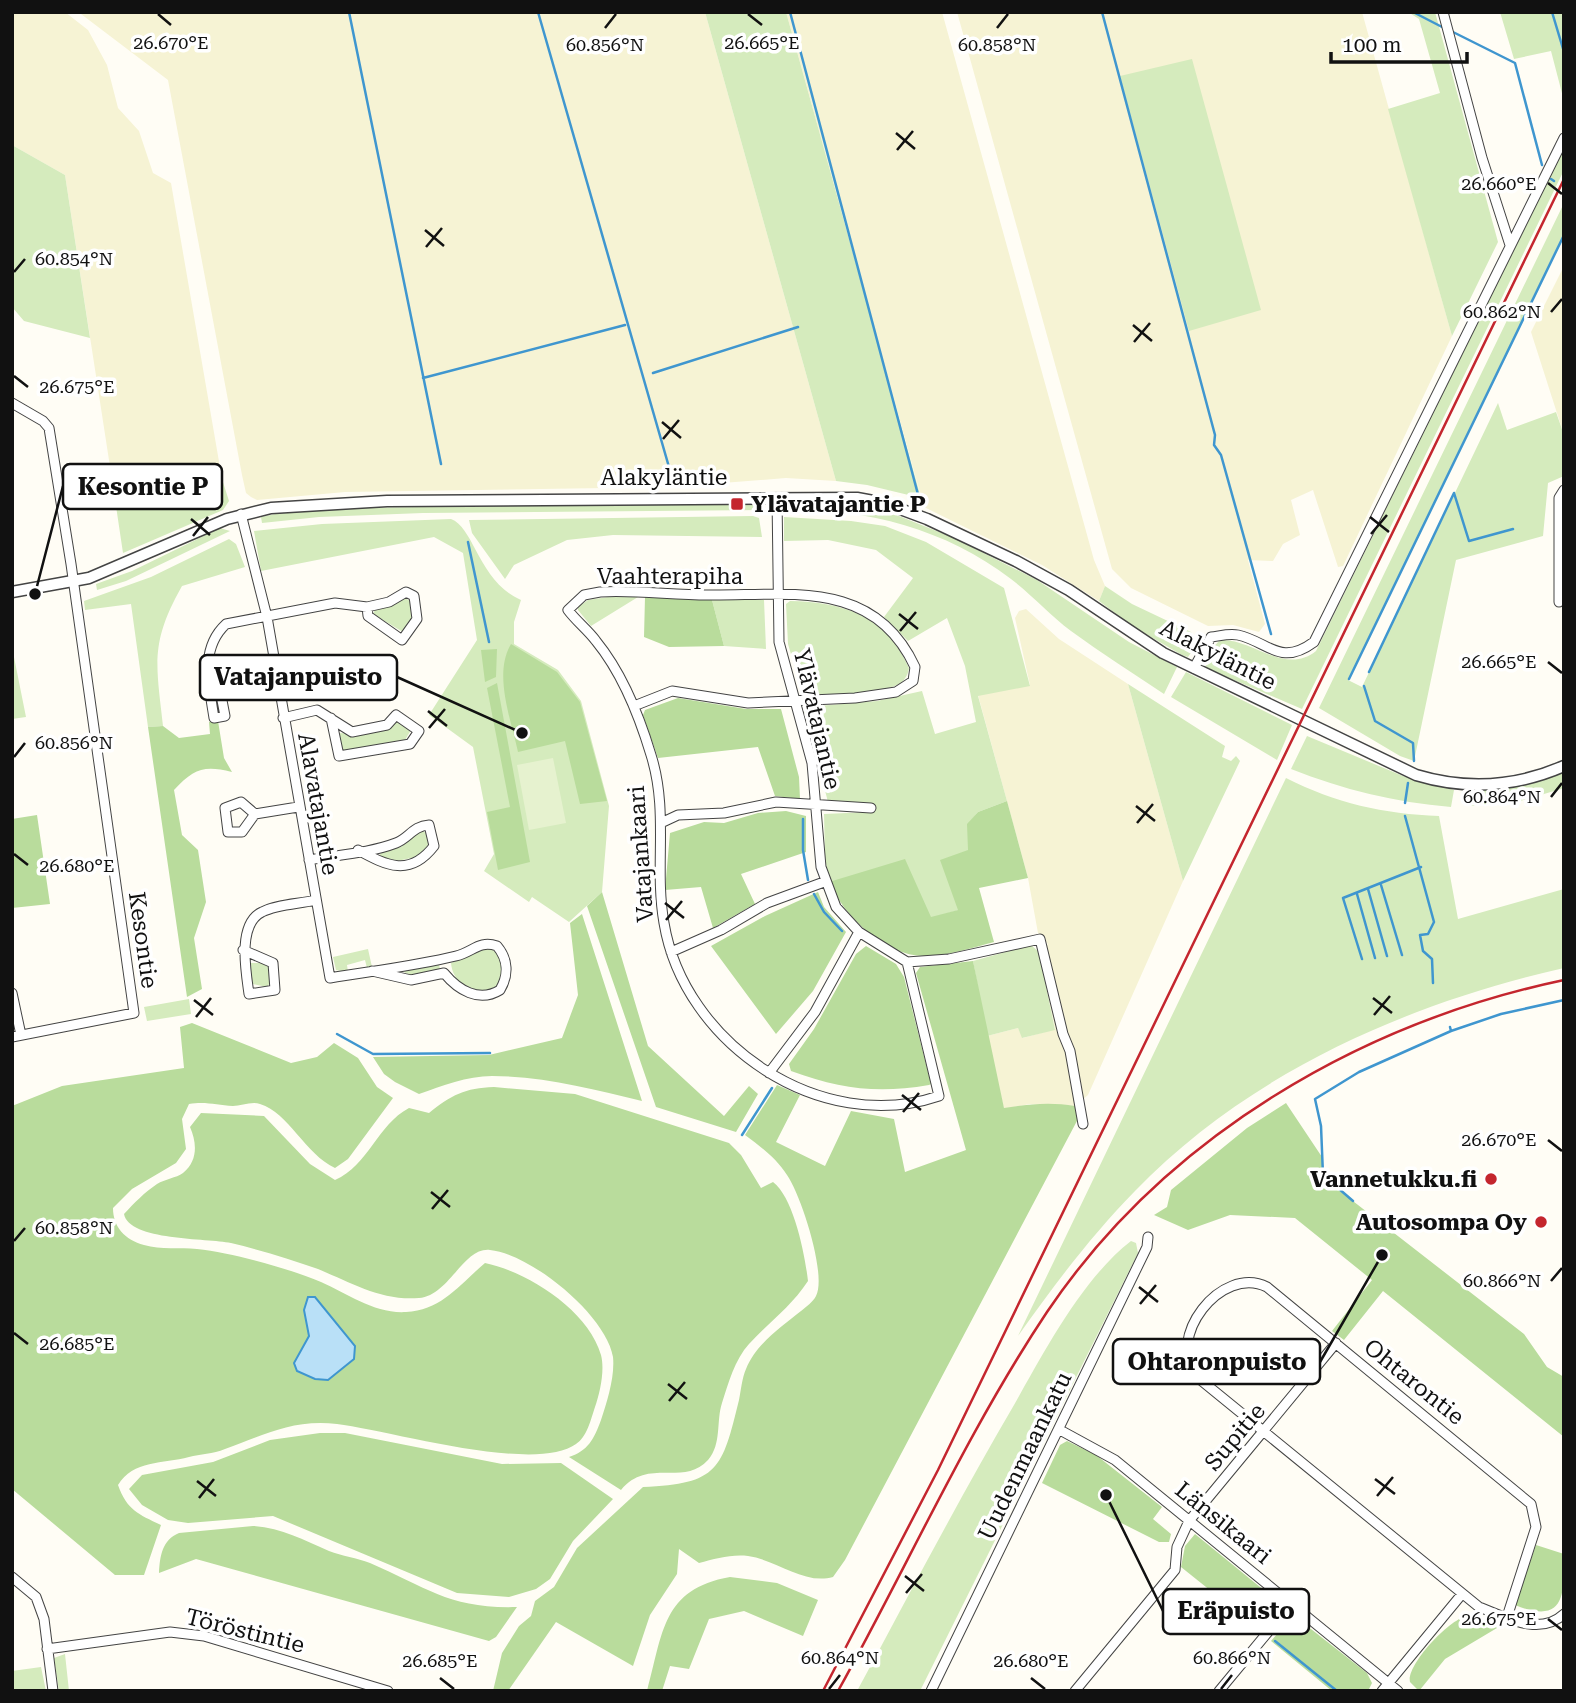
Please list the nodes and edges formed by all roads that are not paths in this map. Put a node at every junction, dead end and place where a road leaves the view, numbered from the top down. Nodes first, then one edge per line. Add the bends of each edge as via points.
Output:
1 (1444, 12) edge
2 (1564, 138) edge
3 (1510, 245) junction
4 (12, 403) edge
5 (1564, 490) edge
6 (777, 498) junction
7 (241, 514) junction
8 (74, 582) junction
9 (12, 592) edge
10 (777, 594) junction
11 (1559, 602) dead end
12 (367, 607) junction
13 (568, 610) joint
14 (267, 617) junction
15 (1194, 668) junction
16 (209, 683) dead end
17 (794, 700) junction
18 (634, 706) junction
19 (283, 718) junction
20 (331, 718) junction
21 (1561, 768) edge
22 (817, 806) junction
23 (298, 807) junction
24 (871, 808) dead end
25 (255, 814) dead end
26 (663, 822) junction
27 (358, 850) junction
28 (309, 860) junction
29 (824, 882) junction
30 (316, 900) junction
31 (859, 932) junction
32 (243, 950) junction
33 (671, 951) junction
34 (443, 959) junction
35 (907, 962) junction
36 (372, 971) junction
37 (444, 973) junction
38 (12, 993) edge
39 (17, 1036) edge
40 (769, 1073) junction
41 (1083, 1124) dead end
42 (1148, 1237) dead end
43 (1336, 1343) junction
44 (1060, 1430) junction
45 (1265, 1432) junction
46 (1189, 1521) junction
47 (12, 1577) edge
48 (1462, 1594) junction
49 (1292, 1603) junction
50 (1564, 1614) edge
51 (1507, 1617) junction
52 (47, 1649) junction
53 (1388, 1682) junction
54 (53, 1691) edge
55 (388, 1691) edge
56 (931, 1691) edge
57 (1075, 1691) edge
58 (1219, 1691) edge
59 (1381, 1691) edge
60 (1398, 1691) edge

1 - 3 street
2 - 3 street
3 - 15 street via 1314,642 1292,654 1231,633 1211,638
4 - 8 street via 49,428
5 - 11 street via 1559,498
6 - 7 street, Alakyläntie via 342,502
6 - 10 street, Ylävatajantie
6 - 15 street, Alakyläntie via 857,498 926,519 1053,580 1146,643
7 - 8 street, Alakyläntie
7 - 14 street, Alavatajantie
8 - 9 street, Alakyläntie
8 - 39 street, Kesontie via 134,1013
10 - 13 street, Vaahterapiha via 600,592 584,595
10 - 17 street, Ylävatajantie via 779,642
10 - 17 street, Vaahterapiha via 823,596 864,610 896,637 915,667 913,681 896,692
12 - 12 street via 406,592 414,596 417,619 402,640 368,615
12 - 14 street via 335,603
13 - 18 street, Vatajankaari via 607,655
14 - 16 street via 226,624 216,633 207,667
14 - 19 street, Alavatajantie
15 - 21 street, Alakyläntie via 1390,764 1435,780 1488,785
17 - 18 street, Vaahterapiha via 748,703 673,691
17 - 22 street, Ylävatajantie via 812,763
18 - 26 street, Vatajankaari via 654,766
19 - 20 street via 317,710
19 - 23 street, Alavatajantie
20 - 20 street via 352,732 387,725 396,715 419,731 410,744 339,757
22 - 24 street
22 - 26 street via 776,802
22 - 29 street, Ylävatajantie
23 - 25 street
23 - 28 street, Alavatajantie
26 - 33 street, Vatajankaari via 661,902
27 - 27 street via 398,843 418,826 429,825 434,846 424,860 390,867
27 - 28 street
28 - 30 street, Alavatajantie
29 - 31 street, Ylävatajantie via 836,907
29 - 33 street via 768,903
30 - 32 street via 259,914
30 - 36 street, Alavatajantie via 330,978
31 - 35 street, Ylävatajantie
31 - 40 street via 815,1012
32 - 32 street via 250,995 276,989 271,962
33 - 40 street, Vatajankaari via 688,991 712,1026
34 - 36 street
34 - 37 street
34 - 37 street via 467,954 487,943 497,946 506,962 504,984 495,993 467,993
35 - 40 street, Vatajankaari via 939,1096 916,1104 852,1103
35 - 41 street via 950,959 1040,939 1070,1051
36 - 37 street via 411,980
38 - 39 street
42 - 44 street, Uudenmaankatu
43 - 45 street, Supitie
43 - 45 street, Ohtarontie via 1259,1283 1243,1281 1224,1289 1197,1318 1186,1342 1189,1367
43 - 51 street, Ohtarontie via 1531,1504 1536,1527
44 - 46 street, Länsikaari via 1115,1460
44 - 56 street, Uudenmaankatu
45 - 46 street, Supitie
45 - 48 street, Ohtarontie
46 - 49 street, Länsikaari
46 - 57 street, Supitie via 1177,1547 1175,1570
47 - 52 street via 36,1597
48 - 51 street, Ohtarontie via 1479,1607
48 - 53 street
49 - 53 street, Länsikaari
49 - 58 street
50 - 51 street, Ohtarontie via 1543,1626
52 - 54 street
52 - 55 street, Töröstintie via 180,1632
53 - 59 street
53 - 60 street, Länsikaari

